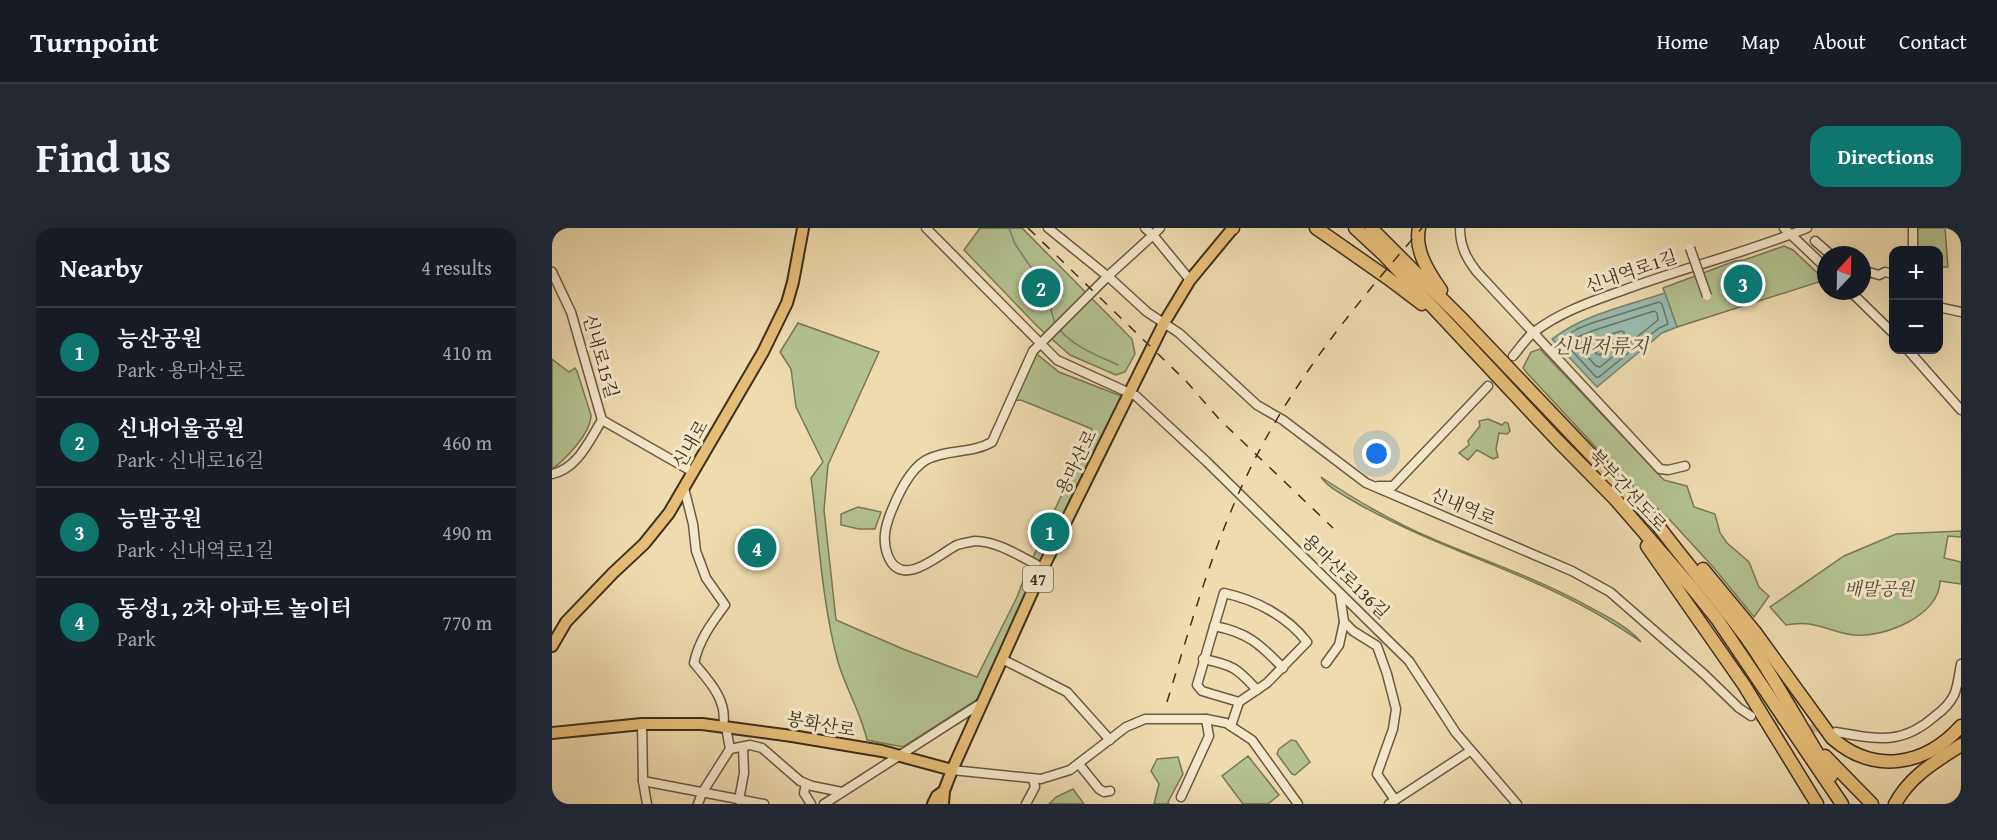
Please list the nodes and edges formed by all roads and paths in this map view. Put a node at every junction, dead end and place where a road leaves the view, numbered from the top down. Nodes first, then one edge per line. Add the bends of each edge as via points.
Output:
1 (804, 228) edge
2 (926, 228) edge
3 (1048, 228) edge
4 (1145, 228) edge
5 (1161, 228) edge
6 (1232, 228) edge
7 (1316, 228) edge
8 (1354, 228) edge
9 (1371, 228) edge
10 (1419, 228) edge
11 (1460, 228) edge
12 (1784, 228) edge
13 (1807, 228) edge
14 (1913, 228) edge
15 (1791, 235) junction
16 (1153, 236) junction
17 (1815, 241) dead end
18 (1821, 246) edge
19 (1913, 246) edge
20 (1690, 248) dead end
21 (1817, 260) edge
22 (552, 272) edge
23 (1871, 273) edge
24 (1889, 273) edge
25 (1107, 277) junction
26 (1190, 280) junction
27 (1707, 296) dead end
28 (1859, 300) edge
29 (1943, 308) edge
30 (1961, 312) edge
31 (1461, 318) junction
32 (1164, 323) junction
33 (1455, 330) junction
34 (1889, 330) edge
35 (1532, 334) junction
36 (1040, 345) junction
37 (1912, 354) edge
38 (1513, 356) dead end
39 (1488, 386) dead end
40 (1129, 392) junction
41 (1961, 410) edge
42 (602, 420) junction
43 (1685, 466) dead end
44 (693, 472) junction
45 (552, 474) edge
46 (1366, 483) junction
47 (684, 488) junction
48 (1616, 500) junction
49 (1657, 524) junction
50 (1043, 568) junction
51 (1340, 594) junction
52 (1717, 620) junction
53 (1344, 622) junction
54 (1214, 626) junction
55 (552, 646) edge
56 (1002, 659) junction
57 (1203, 659) junction
58 (1326, 663) dead end
59 (1961, 664) edge
60 (1283, 668) junction
61 (1257, 690) junction
62 (983, 702) junction
63 (1239, 702) junction
64 (1751, 716) tunnel mouth
65 (1206, 719) junction
66 (642, 724) junction
67 (1231, 726) junction
68 (1961, 726) edge
69 (724, 727) junction
70 (1836, 732) tunnel mouth
71 (552, 733) edge
72 (1110, 740) junction
73 (1809, 741) junction
74 (743, 747) junction
75 (1958, 747) edge
76 (730, 749) junction
77 (1470, 751) junction
78 (901, 755) junction
79 (1079, 764) junction
80 (952, 770) junction
81 (1033, 779) junction
82 (643, 780) junction
83 (806, 784) junction
84 (944, 790) junction
85 (1110, 791) dead end
86 (843, 792) junction
87 (702, 793) junction
88 (1181, 797) dead end
89 (739, 800) junction
90 (1392, 802) edge
91 (647, 804) edge
92 (698, 804) edge
93 (764, 804) edge
94 (811, 804) edge
95 (824, 804) edge
96 (933, 804) edge
97 (943, 804) edge
98 (1026, 804) edge
99 (1298, 804) edge
100 (1517, 804) edge
101 (1817, 804) edge
102 (1827, 804) edge
103 (1842, 804) edge
104 (1851, 804) edge
105 (1872, 804) edge
106 (1895, 804) edge

1 - 44 main road, 신내로 via 787,303
2 - 36 street, 용마산로136길
3 - 25 street, 신내역로
4 - 16 street
5 - 16 street
6 - 26 main road, 용마산로 / 47
7 - 33 highway
8 - 33 highway, 북부간선도로
9 - 31 highway, 북부간선도로
10 - 31 highway via 1423,260
11 - 35 street via 1466,258
12 - 15 street
13 - 15 street, 신내역로1길
14 - 19 street
15 - 21 street
15 - 35 street, 신내역로1길 via 1585,304
16 - 25 street
16 - 26 street
17 - 18 street
20 - 27 street, bridge
22 - 42 street, 신내로15길 via 571,312
23 - 24 street
25 - 32 street, 신내역로
25 - 36 street
26 - 32 main road, 용마산로 / 47
28 - 34 street
29 - 30 street
31 - 49 highway, 북부간선도로
32 - 40 main road, 용마산로 / 47
32 - 46 street, 신내역로 via 1257,405
33 - 48 highway, 북부간선도로
35 - 38 street, 신내역로1길
35 - 43 street via 1660,469
36 - 40 street, 용마산로136길 via 1063,364
36 - 50 street via 992,442 927,459 910,476 885,526 885,549 897,568 916,570 959,544 976,541 992,544
37 - 41 street
39 - 46 street via 1394,486
40 - 50 main road, 용마산로 / 47
40 - 51 street, 용마산로136길 via 1207,462
42 - 44 street, 신내로15길
42 - 45 street via 580,456 566,469
44 - 47 main road, 신내로
46 - 64 street, 신내역로 via 1604,588
47 - 55 main road, 신내로 via 644,544 566,622
47 - 69 street via 696,551 706,578 725,605 707,628 694,663 718,694
48 - 52 highway, 북부간선도로
48 - 101 highway via 1744,685
49 - 68 highway via 1717,585 1840,745 1870,759 1902,761 1930,752
49 - 73 highway, 북부간선도로 via 1751,645
50 - 56 main road, 용마산로 / 47
51 - 53 street
51 - 77 street, 용마산로136길 via 1409,661
52 - 102 highway via 1799,764
52 - 103 highway, 북부간선도로
53 - 58 street via 1339,645
53 - 90 street via 1377,646 1388,674 1396,709 1377,774
54 - 57 street
54 - 60 street via 1244,634
54 - 60 street via 1224,593 1266,607 1307,642
56 - 62 main road, 용마산로 / 47
56 - 72 street via 1067,692
57 - 61 street via 1235,667
57 - 63 street via 1196,682 1199,688
59 - 70 street via 1954,696 1924,726 1901,737 1881,739
60 - 61 street
61 - 63 street
62 - 78 street
62 - 80 main road, 용마산로 / 47
63 - 67 street
65 - 67 street, 봉화산로
65 - 72 street, 봉화산로 via 1145,719
65 - 88 street via 1209,736
66 - 69 main road, 봉화산로
66 - 71 main road, 봉화산로
66 - 82 street
67 - 99 street, 봉화산로 via 1252,740
69 - 76 street
69 - 78 main road, 봉화산로
72 - 79 street, 봉화산로
73 - 104 highway, 북부간선도로
73 - 105 highway
74 - 76 street
74 - 83 street via 762,748
74 - 89 street
75 - 106 highway via 1919,773
76 - 87 street
77 - 90 street
77 - 100 street, 용마산로136길
78 - 80 main road, 봉화산로
78 - 86 street
79 - 81 street, 봉화산로
79 - 85 street via 1099,789
80 - 81 street, 봉화산로
80 - 84 main road, 용마산로 / 47
81 - 98 street via 1035,787
82 - 87 street
82 - 91 street
83 - 86 street
83 - 94 street via 804,793
84 - 96 main road, 용마산로 / 47
84 - 97 main road, 용마산로 / 47
86 - 95 street
87 - 89 street
87 - 92 street
89 - 93 street

